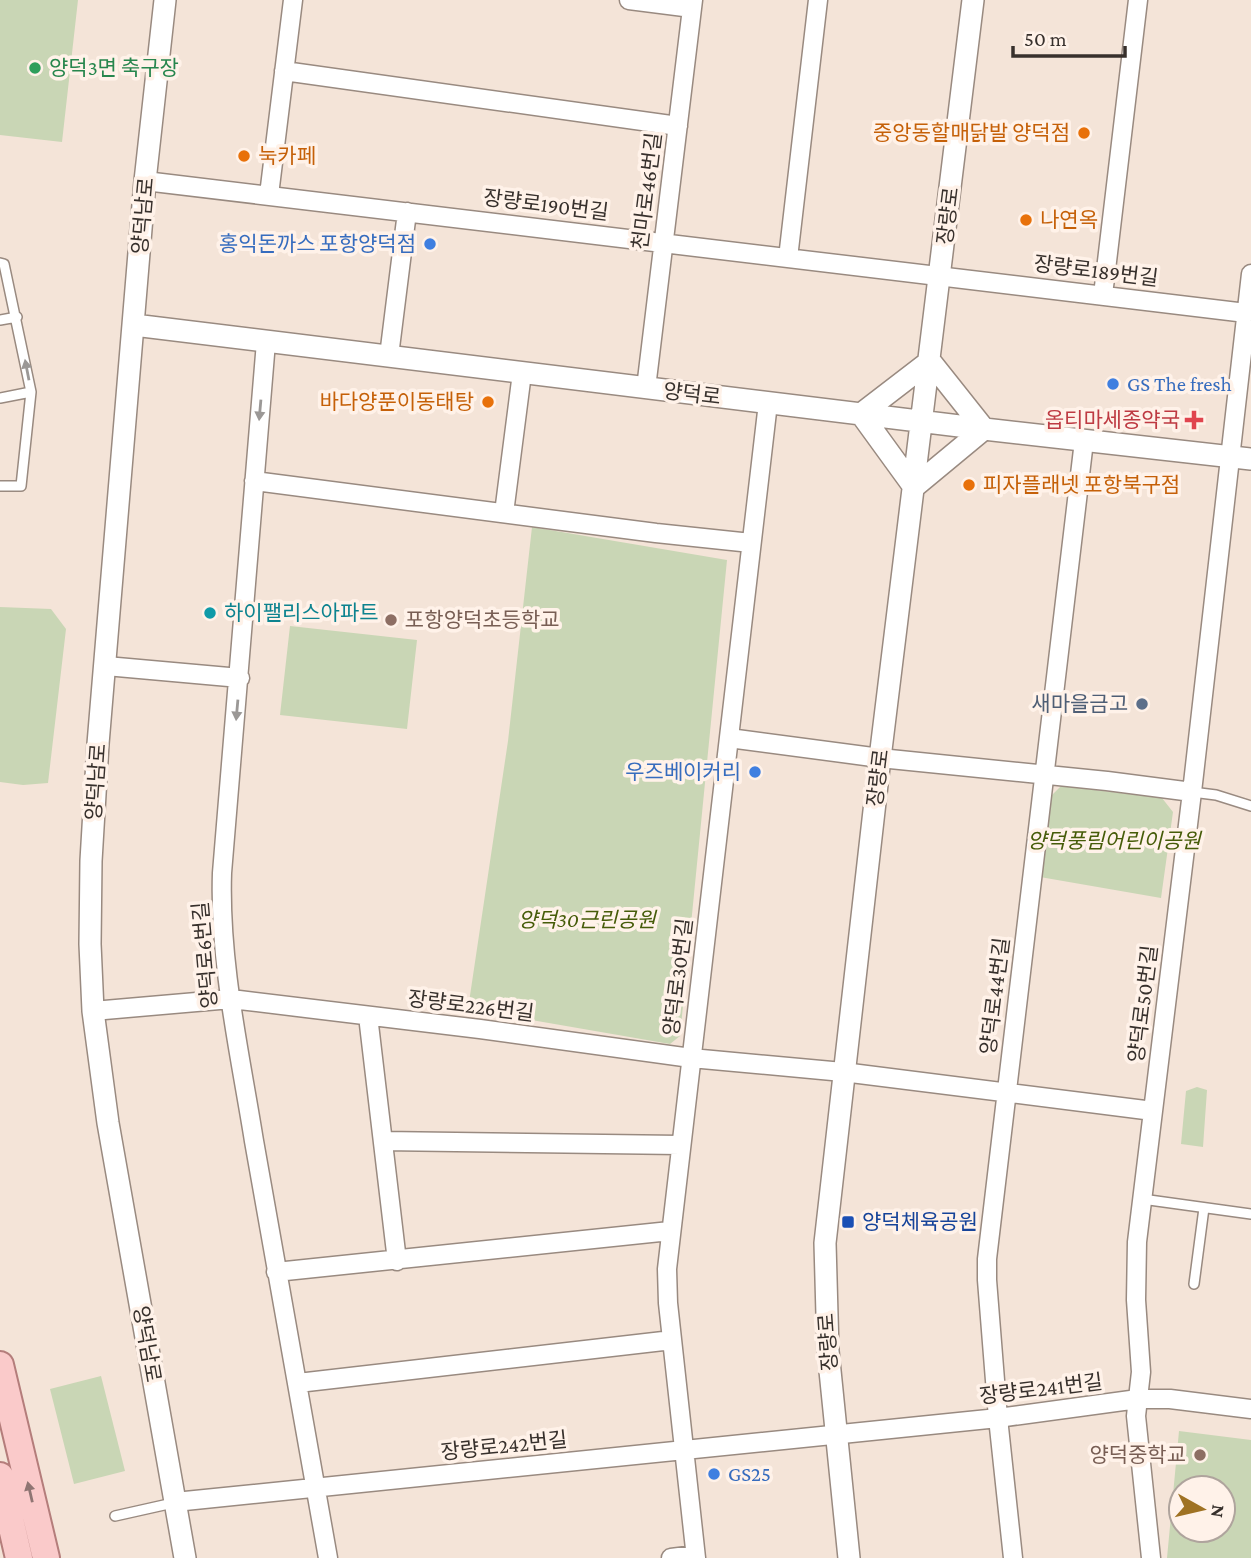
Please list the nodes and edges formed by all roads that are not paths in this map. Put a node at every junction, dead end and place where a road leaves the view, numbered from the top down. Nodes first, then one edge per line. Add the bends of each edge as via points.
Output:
1 (164, 0) edge
2 (293, 0) edge
3 (629, 0) edge
4 (818, 0) edge
5 (973, 0) edge
6 (1138, 0) edge
7 (692, 4) edge
8 (284, 71) junction
9 (678, 126) junction
10 (145, 181) junction
11 (270, 195) junction
12 (407, 212) junction
13 (664, 243) junction
14 (788, 258) junction
15 (0, 263) edge
16 (1251, 274) edge
17 (941, 276) junction
18 (1103, 295) junction
19 (1246, 313) junction
20 (17, 317) junction
21 (0, 320) edge
22 (134, 325) junction
23 (266, 342) junction
24 (388, 356) junction
25 (930, 361) junction
26 (522, 373) junction
27 (646, 388) junction
28 (31, 392) junction
29 (0, 398) edge
30 (768, 403) junction
31 (861, 414) junction
32 (923, 422) junction
33 (984, 429) junction
34 (1084, 441) junction
35 (1229, 456) junction
36 (1251, 459) edge
37 (254, 481) junction
38 (0, 486) edge
39 (914, 487) junction
40 (504, 513) junction
41 (751, 542) junction
42 (106, 666) junction
43 (240, 678) junction
44 (729, 738) junction
45 (880, 758) junction
46 (1043, 775) junction
47 (1192, 792) junction
48 (1251, 806) edge
49 (231, 999) junction
50 (93, 1011) junction
51 (368, 1016) junction
52 (691, 1058) junction
53 (843, 1072) junction
54 (1007, 1092) junction
55 (1153, 1111) junction
56 (383, 1141) junction
57 (680, 1145) junction
58 (1142, 1199) junction
59 (1204, 1208) junction
60 (1251, 1214) edge
61 (670, 1231) junction
62 (397, 1261) junction
63 (276, 1272) junction
64 (1194, 1284) dead end
65 (672, 1340) junction
66 (0, 1365) edge
67 (298, 1383) junction
68 (1138, 1399) junction
69 (1251, 1409) edge
70 (998, 1418) junction
71 (836, 1435) junction
72 (685, 1451) junction
73 (0, 1476) edge
74 (315, 1489) junction
75 (175, 1502) junction
76 (115, 1516) dead end
77 (695, 1557) edge
78 (19, 1558) edge
79 (46, 1558) edge
80 (185, 1558) edge
81 (328, 1558) edge
82 (671, 1558) edge
83 (849, 1558) edge
84 (1013, 1558) edge
85 (1151, 1558) edge

1 - 10 street, 양덕남로
2 - 8 street
3 - 7 street
4 - 14 street
5 - 17 street, 장량로
6 - 18 street
7 - 9 street, 천마로46번길
8 - 9 street
8 - 11 street
9 - 13 street, 천마로46번길
10 - 11 street, 장량로190번길
10 - 22 street, 양덕남로
11 - 12 street, 장량로190번길
12 - 13 street, 장량로190번길
12 - 24 street
13 - 14 street, 장량로190번길
13 - 27 street, 천마로46번길
14 - 17 street, 장량로190번길
15 - 20 lane via 4,264
16 - 19 street, 양덕로50번길
17 - 18 street, 장량로189번길
17 - 25 street, 장량로
18 - 19 street, 장량로189번길
19 - 35 street, 양덕로50번길
20 - 21 lane
28 -> 20 lane
22 - 23 street, 양덕로
22 - 42 street, 양덕남로
23 - 24 street, 양덕로
23 -> 37 street, 양덕로6번길
24 - 26 street, 양덕로
25 - 31 street
25 - 32 street, 장량로
25 - 33 street
26 - 27 street, 양덕로
26 - 40 street
27 - 30 street, 양덕로
28 - 29 lane
28 - 38 lane via 21,486
30 - 31 street, 양덕로
30 - 41 street, 양덕로30번길
31 - 32 street, 양덕로
31 - 39 street
32 - 33 street, 양덕로
32 - 39 street, 장량로
33 - 34 street, 양덕로
33 - 39 street
34 - 35 street, 양덕로
34 - 46 street, 양덕로44번길
35 - 36 street, 양덕로
35 - 47 street, 양덕로50번길
37 - 40 street
37 - 43 street, 양덕로6번길
39 - 45 street, 장량로
40 - 41 street
41 - 44 street, 양덕로30번길
42 - 43 street
42 - 50 street, 양덕남로 via 91,861
43 -> 49 street, 양덕로6번길 via 222,887
44 - 45 street
44 - 52 street, 양덕로30번길
45 - 46 street
45 - 53 street, 장량로
46 - 47 street
46 - 54 street, 양덕로44번길
47 - 48 lane
47 - 55 street, 양덕로50번길
49 - 50 street, 장량로226번길
49 - 51 street, 장량로226번길
49 - 63 street, 양덕로6번길
50 - 75 street, 양덕남로 via 108,1123
51 - 52 street, 장량로226번길
51 - 56 street
52 - 53 street, 장량로226번길
52 - 57 street, 양덕로30번길
53 - 54 street, 장량로226번길
53 - 71 street, 장량로 via 825,1243 825,1314
54 - 55 street, 장량로226번길
54 - 70 street, 양덕로44번길 via 987,1280
55 - 58 street, 양덕로50번길
56 - 57 street
56 - 62 street
57 - 61 street, 양덕로30번길
58 - 59 lane
58 - 68 street, 양덕로50번길 via 1136,1268
59 - 60 lane
59 - 64 lane
61 - 62 street
61 - 65 street, 양덕로30번길 via 667,1269
62 - 63 street
63 - 67 street, 양덕로6번길
65 - 67 street
65 - 72 street, 양덕로30번길
79 -> 66 main road
67 - 74 street, 양덕로6번길
68 - 69 street, 장량로241번길
68 - 70 street, 장량로241번길
68 - 85 street, 양덕로50번길
70 - 71 street, 장량로241번길
70 - 84 street, 양덕로44번길
71 - 72 street, 장량로242번길
71 - 83 street, 장량로
72 - 74 street, 장량로242번길
72 - 77 street, 양덕로30번길
73 - 78 main road
74 - 75 street, 장량로242번길
74 - 81 street, 양덕로6번길
75 - 76 lane
75 - 80 street, 양덕남로
77 - 82 street

